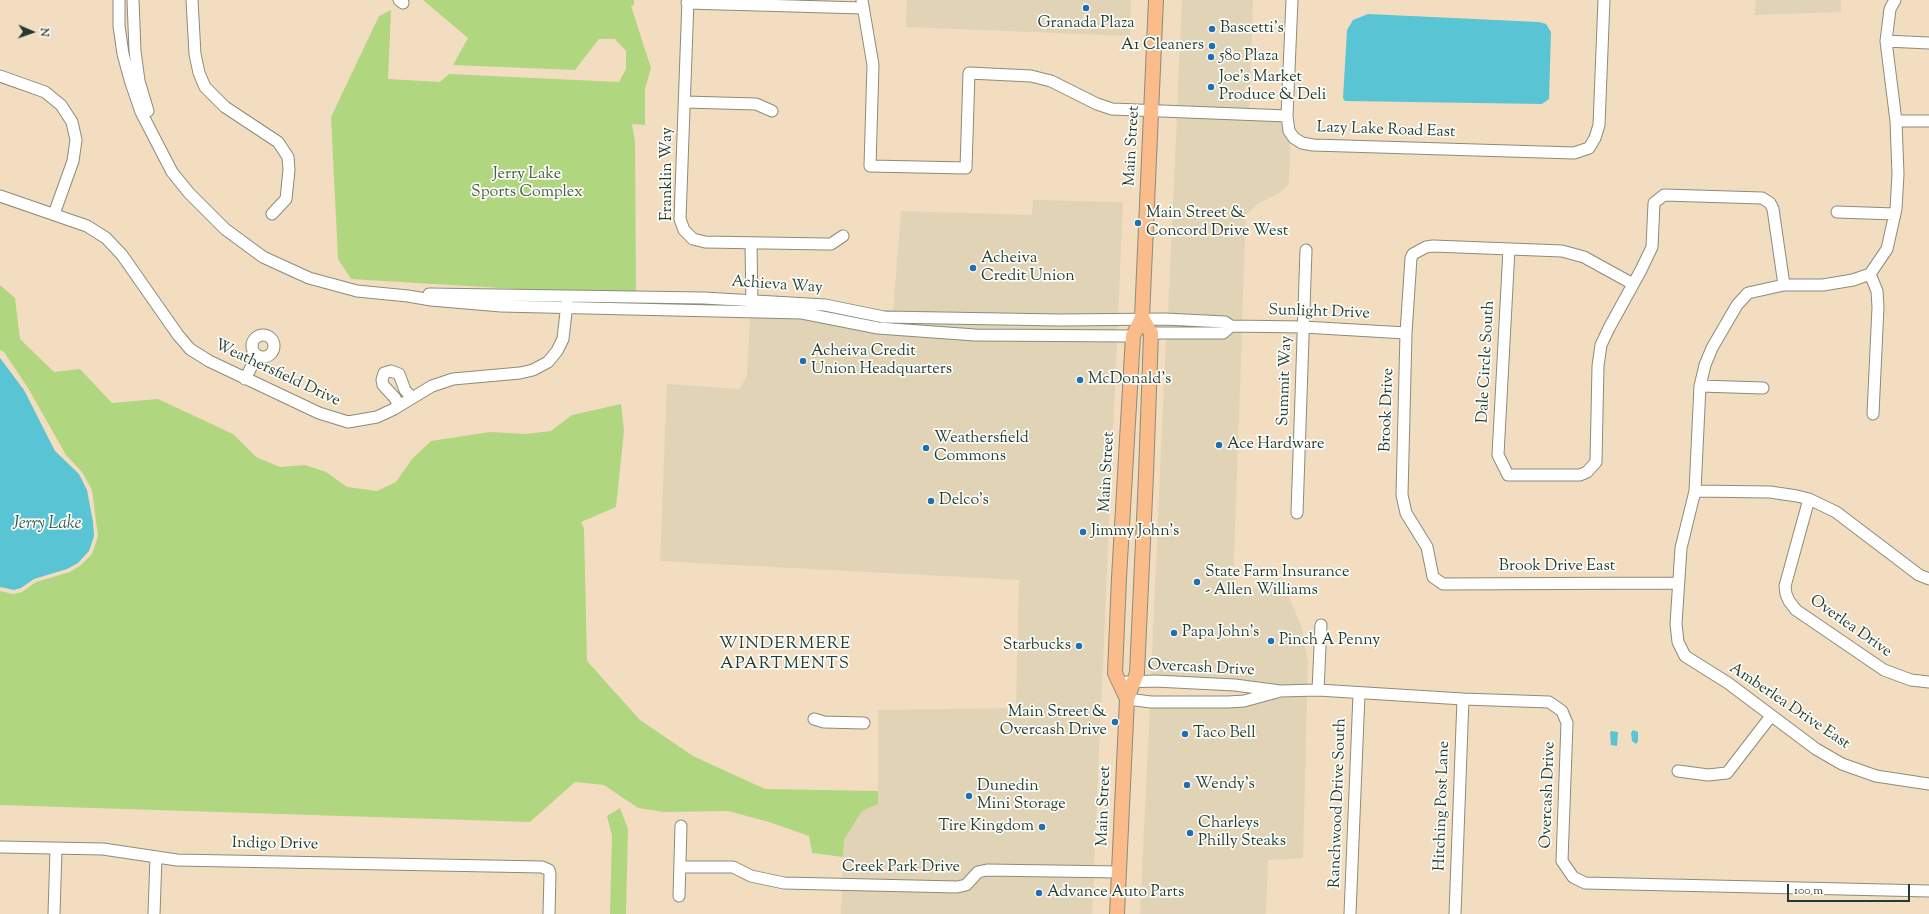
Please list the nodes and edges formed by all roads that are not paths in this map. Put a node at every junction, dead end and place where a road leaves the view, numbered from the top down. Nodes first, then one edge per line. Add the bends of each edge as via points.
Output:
1 (119, 0) edge
2 (134, 0) edge
3 (192, 0) edge
4 (1156, 0) edge
5 (1292, 0) edge
6 (1604, 0) edge
7 (1895, 0) edge
8 (688, 1) edge
9 (774, 2) edge
10 (862, 4) edge
11 (1886, 41) junction
12 (1929, 43) edge
13 (0, 76) edge
14 (685, 102) junction
15 (772, 111) dead end
16 (1151, 112) junction
17 (1287, 116) junction
18 (1896, 121) junction
19 (1929, 121) edge
20 (156, 139) junction
21 (0, 196) edge
22 (1837, 212) dead end
23 (54, 214) junction
24 (272, 214) dead end
25 (1895, 214) junction
26 (842, 236) dead end
27 (751, 243) junction
28 (1509, 249) junction
29 (1306, 250) dead end
30 (1870, 274) junction
31 (1633, 284) junction
32 (1784, 285) junction
33 (408, 296) junction
34 (567, 296) junction
35 (751, 300) junction
36 (566, 308) junction
37 (753, 313) junction
38 (1142, 318) junction
39 (1231, 326) junction
40 (1304, 327) junction
41 (1151, 333) junction
42 (1406, 333) junction
43 (1133, 336) junction
44 (257, 356) dead end
45 (245, 379) junction
46 (1700, 386) junction
47 (1763, 388) dead end
48 (412, 398) junction
49 (399, 406) junction
50 (1873, 414) dead end
51 (1695, 491) junction
52 (1808, 500) junction
53 (1297, 513) dead end
54 (1122, 523) junction
55 (1141, 575) junction
56 (1929, 579) edge
57 (1438, 581) joint
58 (1677, 583) junction
59 (1321, 625) dead end
60 (1127, 682) junction
61 (1929, 682) edge
62 (1318, 690) junction
63 (1280, 691) junction
64 (1359, 694) junction
65 (1127, 699) junction
66 (1463, 699) junction
67 (1771, 716) junction
68 (814, 719) dead end
69 (864, 723) dead end
70 (1678, 771) dead end
71 (1929, 784) edge
72 (681, 826) dead end
73 (0, 847) edge
74 (56, 849) junction
75 (156, 856) junction
76 (680, 867) junction
77 (1119, 872) junction
78 (1929, 891) edge
79 (679, 896) dead end
80 (54, 914) edge
81 (154, 914) edge
82 (548, 914) edge
83 (1117, 914) edge
84 (1350, 914) edge
85 (1455, 914) edge

1 - 20 street, Achieva Way via 123,54 141,112
2 - 20 street, Achieva Way via 135,51 139,81
3 - 24 street via 195,54 205,87 225,107 278,142 288,157 286,199
4 - 16 main road, Main Street
5 - 17 street
6 - 17 street, Lazy Lake Road East via 1599,125 1589,148 1574,153 1313,145 1294,138 1289,132
7 - 11 street via 1890,9
8 - 9 street
8 - 14 street, Franklin Way
9 - 10 street
10 - 16 street via 873,65 870,166 966,168 969,73 1031,76 1051,81 1112,109
11 - 12 street
11 - 18 street
13 - 23 street via 45,92 61,105 72,122 76,140 73,161
14 - 15 street via 756,104
14 - 27 street, Franklin Way via 681,224 688,235 698,241
16 - 17 street
16 - 38 main road, Main Street
18 - 19 street
18 - 25 street via 1898,174
20 - 33 street, Achieva Way via 172,172 189,193 224,229 263,257 330,285 357,291
21 - 23 street, Weathersfield Drive
22 - 25 street
23 - 45 street, Weathersfield Drive via 87,226 106,238 122,255 190,349
25 - 30 street via 1887,249
26 - 27 street, Franklin Way via 831,244
27 - 35 street
28 - 31 street via 1562,251 1584,257
28 - 31 street, Dale Circle South via 1498,455 1508,475 1580,475 1587,472 1596,462 1598,366 1601,345
28 - 42 street, Brook Drive via 1434,246 1413,254
29 - 40 street, Summit Way
30 - 32 street, Amberlea Drive East via 1838,284
30 - 50 street via 1877,291 1878,307
31 - 32 street via 1652,247 1654,203 1664,195 1762,198 1770,203
32 - 46 street, Amberlea Drive East via 1748,293 1736,305 1712,348
33 - 34 street, Achieva Way via 432,293
33 - 36 street, Achieva Way via 501,306
34 - 35 street, Achieva Way
34 - 36 street, Weathersfield Drive
35 - 37 street
35 - 38 street, Achieva Way via 825,305 884,317 1060,320
36 - 37 street, Achieva Way
36 - 48 street, Weathersfield Drive via 563,339 548,362 520,373 453,379 432,386
37 - 43 street, Achieva Way via 802,314 878,328 975,335
38 - 39 street, Sunlight Drive via 1225,322
38 - 41 main road
38 - 43 main road, Main Street
39 - 40 street, Sunlight Drive
39 - 41 street, Sunlight Drive via 1223,333
40 - 42 street, Sunlight Drive
40 - 53 street, Summit Way
41 - 43 main road
41 - 55 main road, Main Street
42 - 57 street, Brook Drive via 1402,494 1406,513 1427,546 1432,574
43 - 54 main road, Main Street
44 - 45 street
45 - 49 street, Weathersfield Drive via 319,413 348,422 376,417
46 - 47 street
46 - 51 street, Amberlea Drive East
48 - 49 street, Weathersfield Drive
48 - 49 street via 405,390 399,374 391,371 384,373 384,386
51 - 52 street via 1770,492
51 - 58 street, Amberlea Drive East via 1685,527
52 - 56 street via 1836,512 1919,575
52 - 61 street, Overlea Drive via 1785,586 1789,601 1796,610 1884,670 1911,680
54 - 55 main road via 1131,534 1135,568
54 - 60 main road, Main Street via 1115,673
55 - 60 main road, Main Street via 1137,673
57 - 58 street, Brook Drive East via 1446,584
58 - 67 street, Amberlea Drive East via 1676,624 1678,642 1685,656 1728,683
59 - 62 street
60 - 63 street, Overcash Drive via 1235,684
60 - 65 main road, Main Street
62 - 63 street, Overcash Drive
62 - 64 street, Overcash Drive
63 - 65 street, Overcash Drive via 1244,701 1228,702 1151,702
64 - 66 street, Overcash Drive
64 - 84 street, Ranchwood Drive South
65 - 77 main road, Main Street
66 - 78 street, Overcash Drive via 1544,701 1552,703 1562,711 1567,728 1562,861 1573,877 1584,884
66 - 85 street, Hitching Post Lane
67 - 70 street via 1727,773 1708,775
67 - 71 street, Amberlea Drive East via 1816,749 1842,764 1876,776
68 - 69 street via 824,722
72 - 76 street
73 - 74 street, Indigo Drive
74 - 75 street, Indigo Drive via 103,849
74 - 80 street
75 - 81 street
75 - 82 street, Indigo Drive via 177,860 537,866 549,870
76 - 77 street, Creek Park Drive via 733,867 751,876 784,883 957,887 966,885 978,872 987,870
76 - 79 street
77 - 83 main road, Main Street

